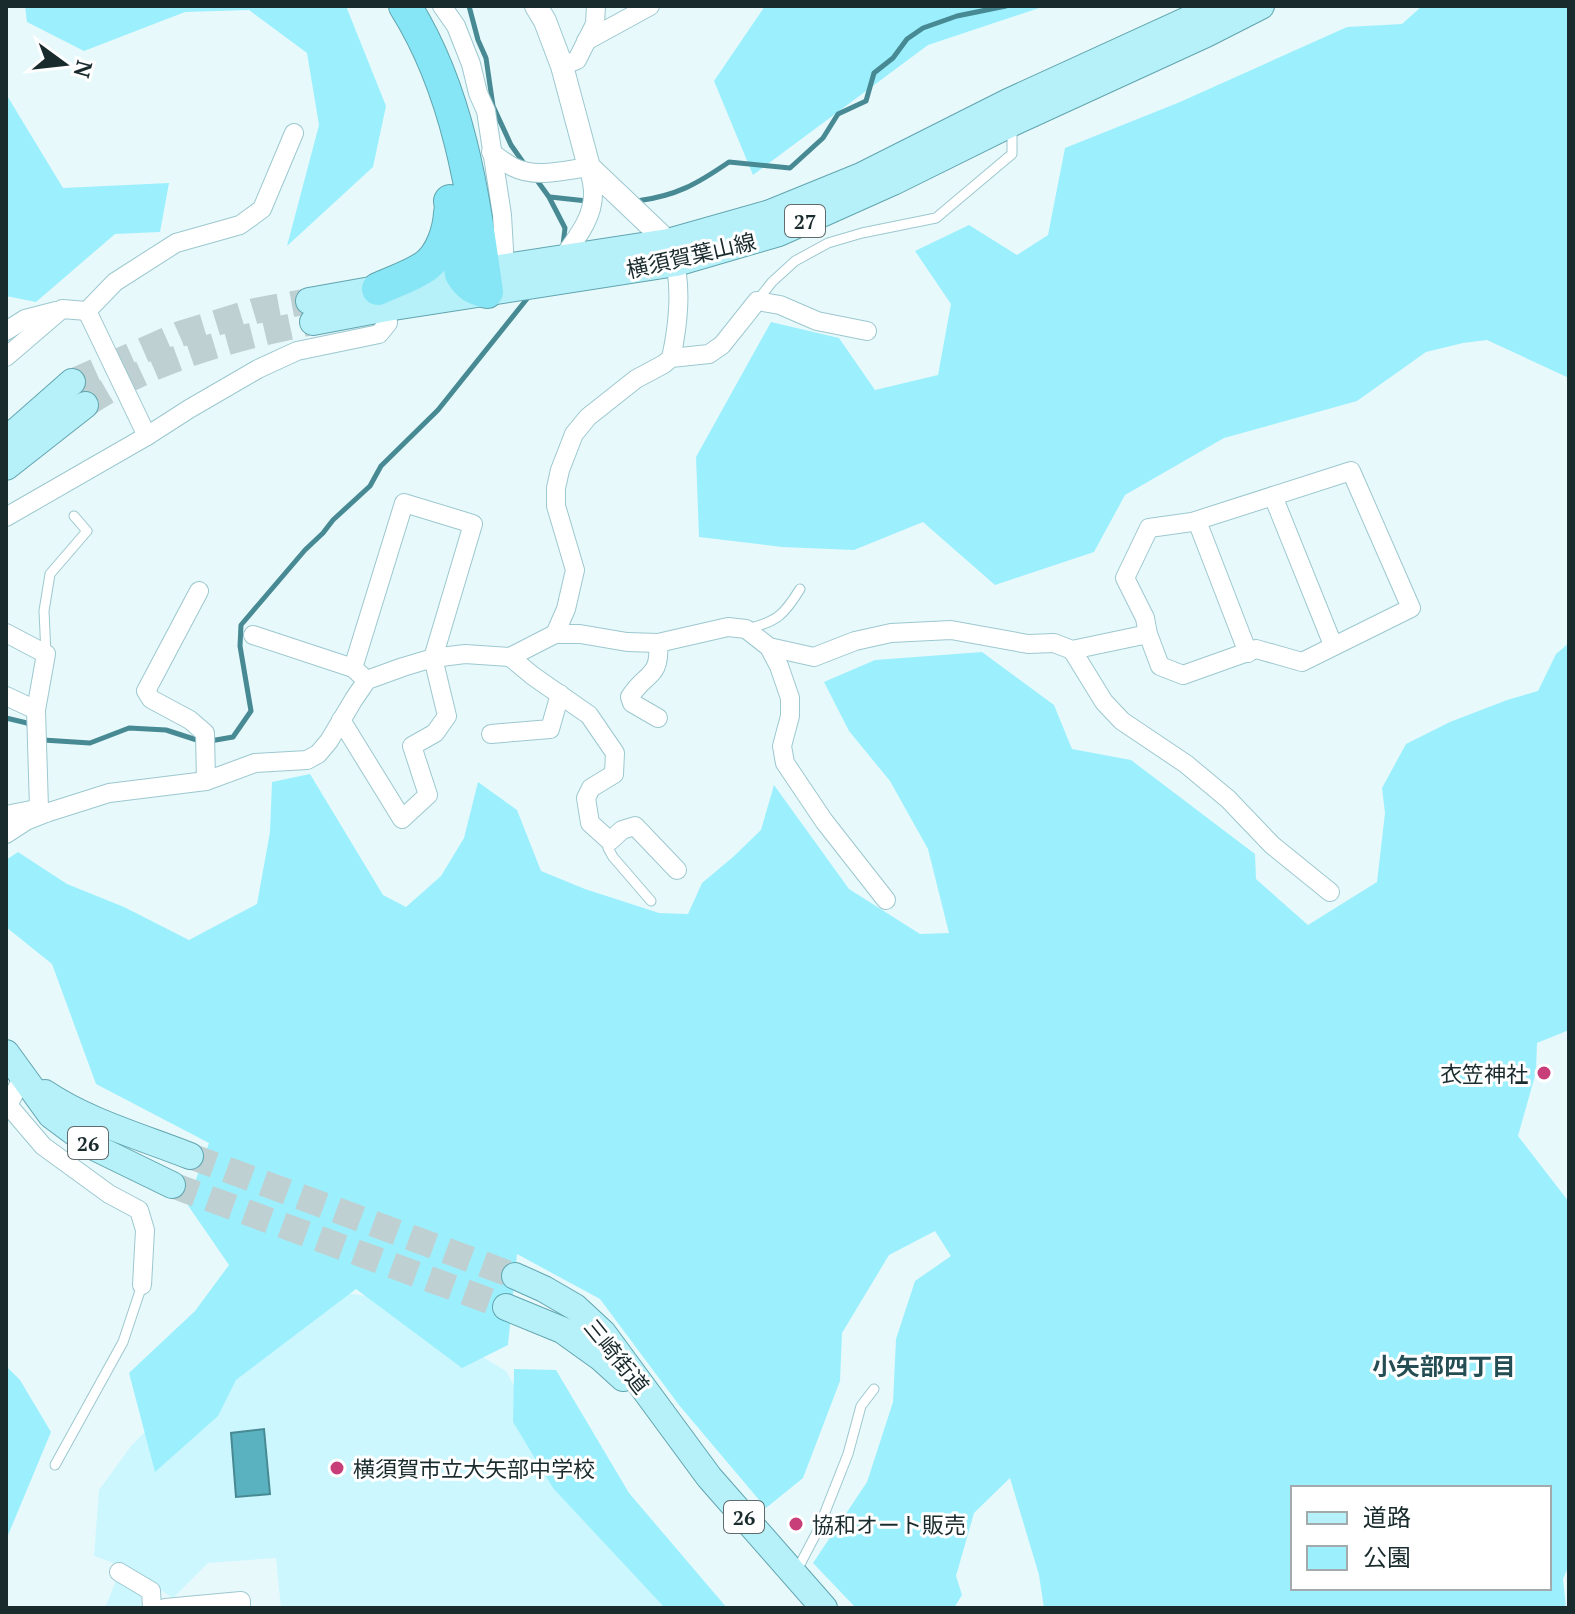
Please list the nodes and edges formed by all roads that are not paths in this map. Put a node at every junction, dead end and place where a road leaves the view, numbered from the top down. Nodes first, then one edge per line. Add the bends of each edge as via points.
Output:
1 (386, 6) edge
2 (405, 6) edge
3 (442, 6) edge
4 (536, 6) edge
5 (596, 6) edge
6 (650, 6) edge
7 (1218, 6) edge
8 (1261, 6) edge
9 (586, 41) junction
10 (562, 66) junction
11 (1012, 123) junction
12 (294, 133) dead end
13 (491, 152) junction
14 (589, 167) junction
15 (450, 201) junction
16 (672, 253) junction
17 (561, 260) junction
18 (484, 276) junction
19 (383, 298) junction
20 (757, 301) junction
21 (62, 309) junction
22 (87, 311) junction
23 (311, 312) tunnel mouth
24 (6, 331) edge
25 (867, 331) dead end
26 (6, 357) edge
27 (671, 358) junction
28 (6, 418) edge
29 (147, 436) junction
30 (6, 441) edge
31 (6, 467) edge
32 (1273, 496) junction
33 (74, 516) dead end
34 (6, 517) edge
35 (1197, 521) junction
36 (800, 589) dead end
37 (199, 591) dead end
38 (746, 629) junction
39 (6, 633) edge
40 (555, 634) junction
41 (1148, 634) junction
42 (253, 635) dead end
43 (658, 643) junction
44 (1333, 645) junction
45 (769, 647) junction
46 (1072, 650) junction
47 (1248, 653) junction
48 (46, 654) junction
49 (510, 657) junction
50 (433, 658) junction
51 (360, 674) junction
52 (560, 694) junction
53 (6, 696) edge
54 (36, 710) junction
55 (658, 718) dead end
56 (341, 720) junction
57 (491, 734) dead end
58 (206, 781) junction
59 (43, 811) junction
60 (6, 815) edge
61 (6, 834) edge
62 (610, 841) junction
63 (677, 870) dead end
64 (1330, 892) dead end
65 (886, 900) dead end
66 (651, 901) dead end
67 (6, 1053) edge
68 (23, 1077) junction
69 (190, 1156) tunnel mouth
70 (172, 1185) tunnel mouth
71 (515, 1276) tunnel mouth
72 (142, 1285) joint
73 (506, 1307) tunnel mouth
74 (575, 1307) junction
75 (562, 1330) junction
76 (874, 1389) dead end
77 (668, 1422) junction
78 (55, 1465) dead end
79 (119, 1572) dead end
80 (795, 1574) junction
81 (152, 1608) edge
82 (165, 1608) edge
83 (241, 1608) edge
84 (824, 1608) edge

1 - 15 highway via 438,135
2 - 18 highway via 421,31 453,113
3 - 13 street via 471,64 486,111
4 - 10 street
5 - 9 street
6 - 9 street
7 - 16 main road, 横須賀葉山線 / 27 via 861,176
8 - 11 main road, 横須賀葉山線 / 27
9 - 10 street via 577,60
10 - 14 street
11 - 16 main road, 横須賀葉山線 / 27 via 779,233
11 - 20 lane via 1012,154 936,218 828,243 795,261
12 - 22 street via 262,209 240,225 176,243 115,282
13 - 14 street via 528,172
13 - 18 street via 502,215
14 - 16 street
14 - 17 street via 594,193 590,212
15 - 18 highway
15 - 19 highway via 438,252
16 - 17 main road, 横須賀葉山線 / 27
16 - 18 main road, 横須賀葉山線 / 27
16 - 27 street via 678,306
17 - 18 main road, 横須賀葉山線 / 27
18 - 19 main road, 横須賀葉山線 / 27
19 - 23 main road, 横須賀葉山線 / 27
19 - 29 street via 388,323 379,334 297,351
20 - 25 street
20 - 27 street via 709,354
21 - 22 street
21 - 24 street via 25,319
21 - 26 street
22 - 29 street
27 - 40 street via 588,417 567,449 556,506 575,570
28 - 30 main road via 72,382
29 - 34 street
30 - 31 main road via 85,405
32 - 35 street
32 - 44 street
32 - 44 street via 1351,471 1411,608
33 - 48 lane via 87,531 50,574 44,611
35 - 41 street via 1149,528 1125,578
35 - 47 street
36 - 38 lane via 782,616
37 - 58 street via 146,691 205,733
38 - 43 street via 728,627
38 - 45 street
39 - 48 street
40 - 43 street
40 - 49 street
41 - 46 street
41 - 47 street via 1160,666 1183,675
42 - 51 street
43 - 55 street via 654,671 630,697
44 - 47 street via 1302,662 1256,649
45 - 46 street via 814,657 891,633 951,630
45 - 65 street via 790,698 782,746 785,763
46 - 64 street via 1122,721 1186,764
48 - 54 street
49 - 50 street
49 - 52 street
50 - 51 street
50 - 51 street via 473,524 404,503
50 - 56 street via 447,716 435,733 412,746 428,795 402,819
51 - 56 street
52 - 57 street via 550,729
52 - 62 street via 589,715 615,753 614,774 591,788 586,798 590,823
53 - 54 street
54 - 59 street
56 - 58 street via 318,754 307,760 255,763
58 - 59 street via 109,793
59 - 60 street
59 - 61 street
62 - 63 street via 635,826
62 - 66 lane via 613,857
67 - 68 main road, 26
68 - 69 main road, 26 via 59,1102
68 - 70 main road, 26 via 51,1115 94,1147
68 - 72 street via 8,1105 43,1146 139,1210 145,1230
71 - 74 main road, 三崎街道 / 26
72 - 78 lane via 123,1342
73 - 75 main road, 三崎街道 / 26
74 - 75 main road via 573,1321
74 - 77 main road, 三崎街道 / 26 via 603,1333
75 - 77 main road, 三崎街道 / 26 via 601,1358
76 - 80 lane via 861,1406 848,1454
77 - 80 main road, 三崎街道 / 26
79 - 81 street via 151,1591
80 - 84 main road, 三崎街道 / 26
82 - 83 street via 241,1601

